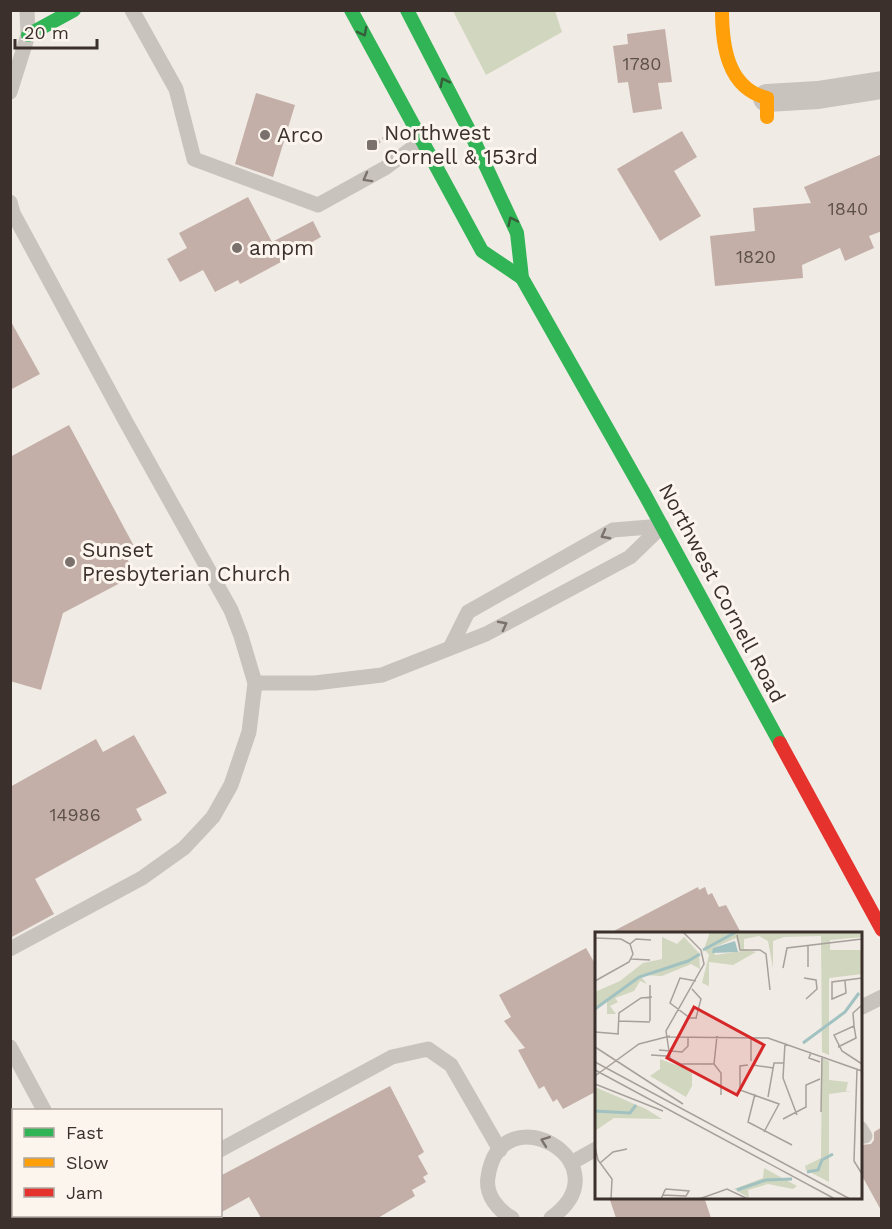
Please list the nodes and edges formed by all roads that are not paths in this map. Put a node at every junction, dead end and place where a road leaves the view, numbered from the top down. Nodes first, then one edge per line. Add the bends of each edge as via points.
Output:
1 (27, 10) edge
2 (74, 10) edge
3 (132, 10) edge
4 (351, 10) edge
5 (407, 10) edge
6 (722, 10) edge
7 (28, 35) junction
8 (882, 85) edge
9 (10, 92) edge
10 (767, 108) joint
11 (422, 141) junction
12 (10, 202) edge
13 (522, 278) junction
14 (662, 526) junction
15 (450, 648) junction
16 (255, 684) junction
17 (882, 930) edge
18 (10, 949) edge
19 (882, 997) edge
20 (862, 1007) edge
21 (10, 1047) edge
22 (43, 1109) edge
23 (222, 1149) edge
24 (500, 1150) junction
25 (595, 1150) edge
26 (571, 1162) junction
27 (512, 1218) edge
28 (551, 1218) edge

1 - 7 lane
2 - 7 main road
11 -> 3 lane via 385,168 318,205 194,159 176,89
4 -> 11 main road, Northwest Cornell Road
13 -> 5 main road, Northwest Cornell Road via 517,233
6 - 10 main road via 725,41 738,80
7 - 9 lane
8 - 10 street
11 - 13 main road, Northwest Cornell Road via 482,251
12 - 16 lane via 231,610
13 - 14 main road, Northwest Cornell Road
15 -> 14 lane via 486,634 630,557
14 -> 15 lane via 613,530 468,612
14 - 17 main road, Northwest Cornell Road
15 - 16 lane via 382,675 315,683
16 - 18 lane via 249,732 231,785 213,817 184,848 142,878
19 - 20 lane
21 - 22 lane
23 - 24 lane via 392,1058 428,1049 451,1065
26 -> 24 lane via 554,1144 530,1136 513,1140
24 - 27 lane via 490,1164 487,1181 501,1212
25 - 26 lane
26 - 28 lane via 571,1196

